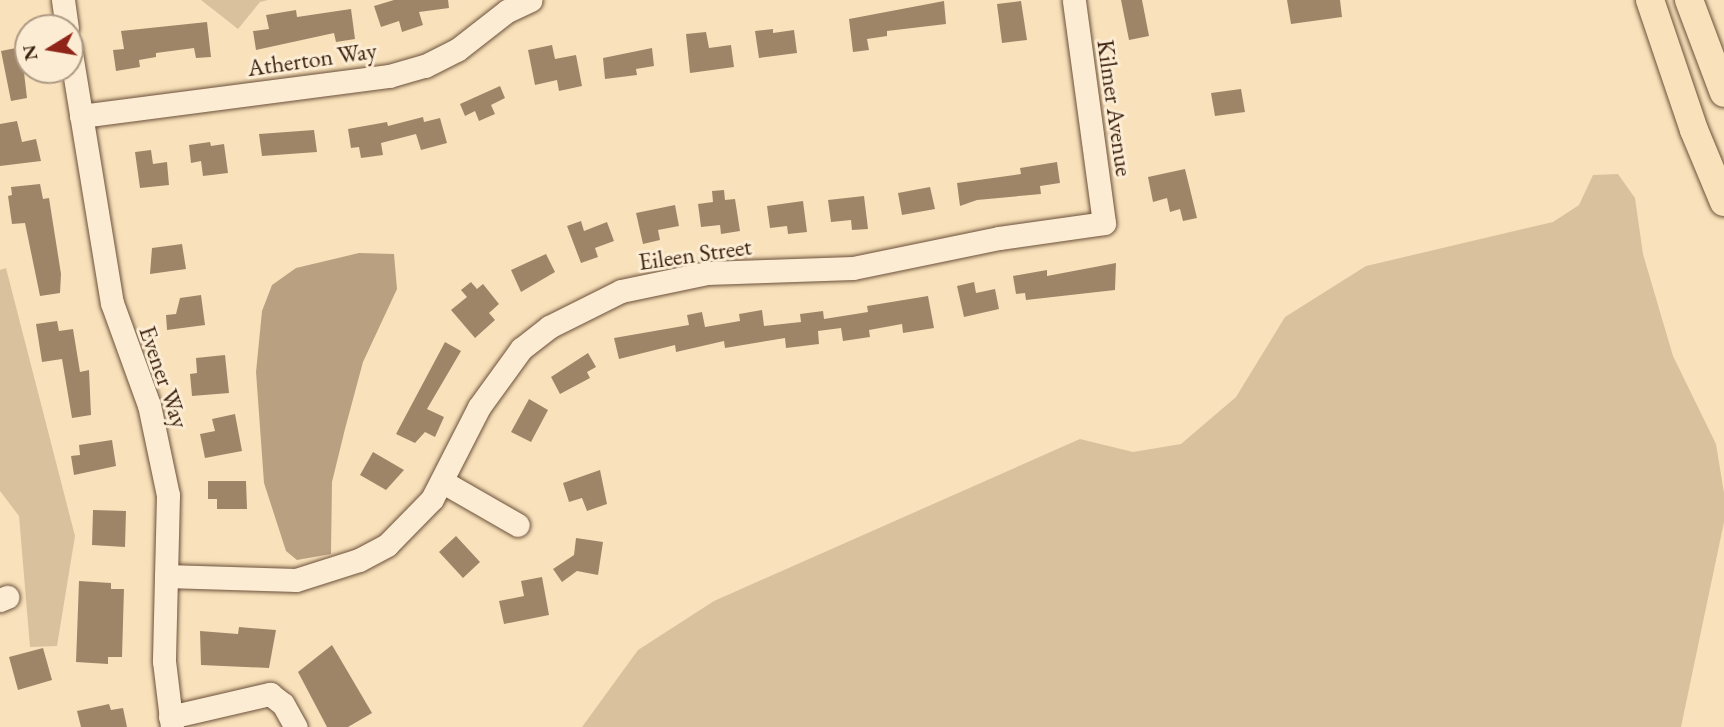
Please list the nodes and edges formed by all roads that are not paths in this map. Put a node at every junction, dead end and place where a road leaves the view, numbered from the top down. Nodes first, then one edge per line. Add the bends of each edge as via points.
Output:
1 (531, 0) edge
2 (1074, 0) edge
3 (1650, 0) edge
4 (1689, 0) edge
5 (75, 84) edge
6 (1724, 93) edge
7 (80, 116) junction
8 (1724, 202) edge
9 (1104, 223) joint
10 (443, 482) junction
11 (518, 525) dead end
12 (166, 576) junction
13 (171, 722) edge
14 (296, 727) edge

1 - 7 street, Atherton Way via 508,11 457,50 425,66 389,76
2 - 9 street, Kilmer Avenue
3 - 8 main road via 1694,131
4 - 6 main road
5 - 7 street, Evener Way
7 - 12 street, Evener Way via 112,303 161,449 168,495
9 - 10 street, Eileen Street via 999,238 853,268 707,273 621,291 549,327 521,349 479,407
10 - 11 street
10 - 12 street, Eileen Street via 387,545 328,572 296,580
12 - 13 street, Evener Way via 164,661
13 - 14 street via 270,694 283,704

